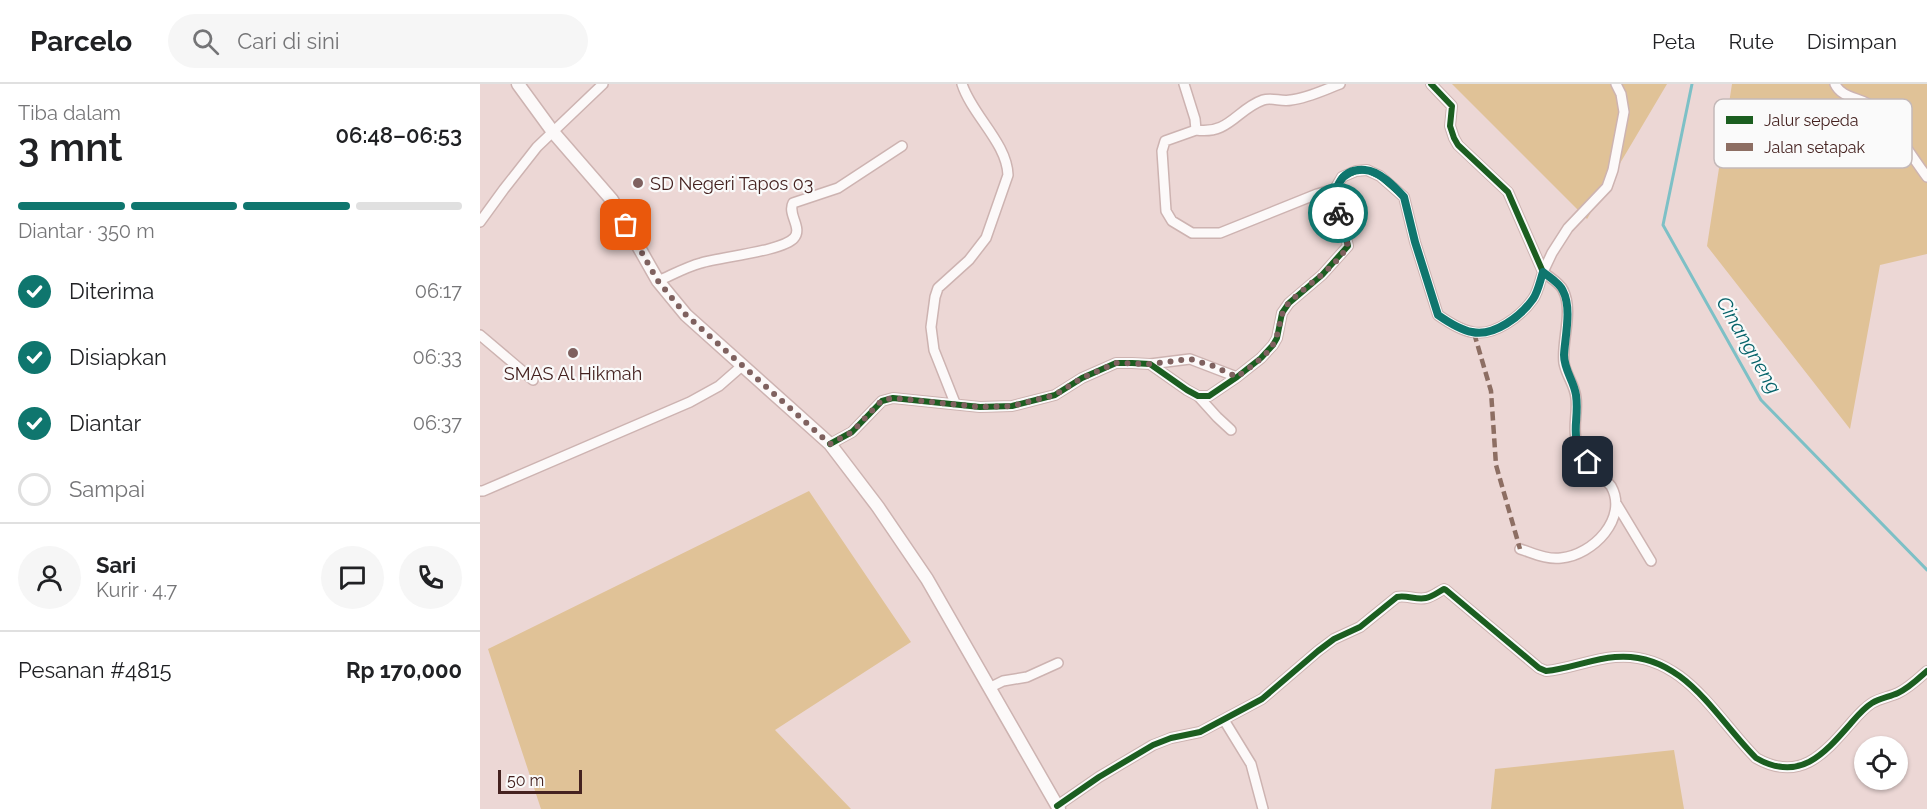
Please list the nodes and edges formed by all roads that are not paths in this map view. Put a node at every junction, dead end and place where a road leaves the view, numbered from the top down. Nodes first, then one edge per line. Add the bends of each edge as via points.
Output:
1 (518, 84) edge
2 (603, 84) edge
3 (962, 84) edge
4 (1184, 84) edge
5 (1340, 84) edge
6 (1431, 84) edge
7 (1616, 84) edge
8 (1835, 84) edge
9 (1861, 99) edge
10 (1196, 130) junction
11 (553, 132) junction
12 (902, 146) dead end
13 (1912, 157) edge
14 (1927, 177) edge
15 (1335, 189) junction
16 (480, 222) edge
17 (1543, 272) junction
18 (658, 281) junction
19 (480, 335) edge
20 (1150, 364) junction
21 (743, 365) junction
22 (1237, 377) junction
23 (533, 380) dead end
24 (1198, 396) junction
25 (955, 404) junction
26 (1231, 430) dead end
27 (830, 444) junction
28 (480, 491) edge
29 (1616, 503) junction
30 (1520, 549) dead end
31 (1651, 561) dead end
32 (1058, 663) dead end
33 (1927, 671) edge
34 (991, 687) junction
35 (1224, 720) junction
36 (1058, 808) edge
37 (1263, 809) edge

1 - 11 street
2 - 11 street
3 - 25 street via 1002,153 1008,175 986,238 938,288 935,297 931,327 934,350
4 - 10 street
5 - 10 street via 1300,99 1262,100 1226,126
6 - 17 street via 1452,106 1450,126 1458,145 1508,192
7 - 17 street via 1624,112 1607,187 1568,228
8 - 9 street via 1844,94
10 - 15 street via 1165,141 1162,151 1166,211 1172,221 1192,233 1220,233
11 - 16 street
11 - 18 street via 612,200
12 - 18 street via 838,188 793,203 790,209 797,232 790,241 704,262
13 - 14 street
15 - 17 street via 1342,177 1366,170 1380,176 1404,197 1438,315 1460,328 1474,333 1488,331 1521,314 1534,298
15 - 22 street via 1335,204 1348,246 1289,303 1281,313 1273,345
17 - 29 street via 1562,288 1566,298 1564,364 1576,397 1576,441 1581,453 1611,486
18 - 21 street via 686,315
19 - 23 street
20 - 22 street via 1190,359
20 - 24 street
20 - 25 street via 1116,363 1055,395 1012,406
21 - 27 street
21 - 28 street via 719,386 690,402
22 - 24 street via 1209,396
24 - 26 street
25 - 27 street via 882,400 852,432
27 - 34 street via 927,579
29 - 30 street via 1607,529 1581,552 1550,558
29 - 31 street
32 - 34 street
33 - 35 street via 1906,688 1865,708 1810,762 1782,768 1756,758 1699,692 1666,668 1633,657 1614,657 1546,671 1444,589 1428,598 1397,597 1360,627 1318,651 1262,699
34 - 36 street
35 - 36 street via 1200,732 1153,745 1099,777
35 - 37 street via 1251,764

